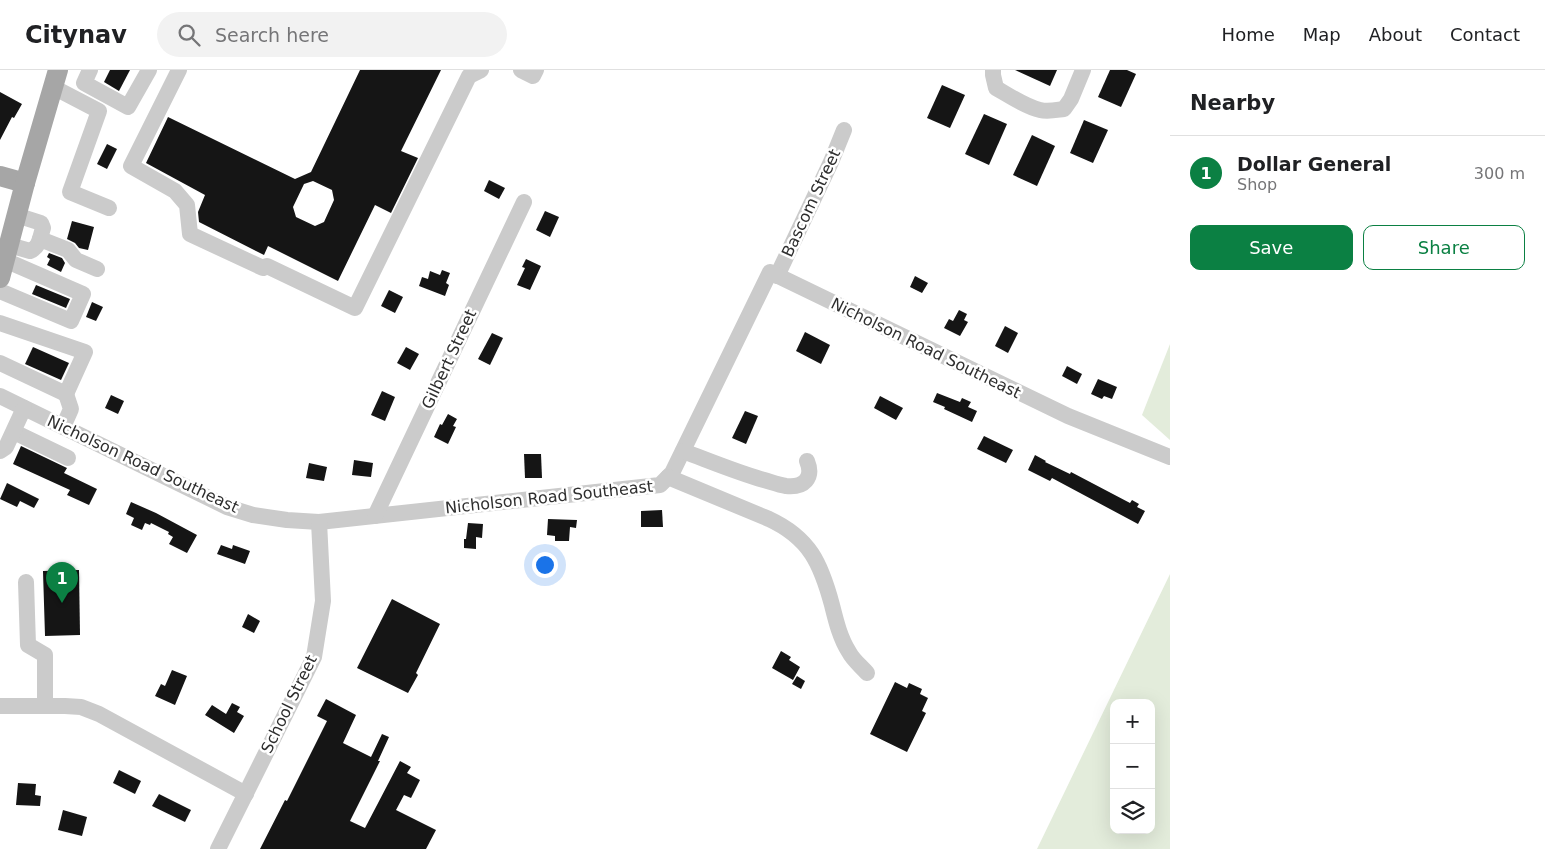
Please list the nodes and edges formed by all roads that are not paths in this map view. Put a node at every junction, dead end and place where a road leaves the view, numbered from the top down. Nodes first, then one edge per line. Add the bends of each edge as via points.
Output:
1 (179, 70) edge
2 (481, 70) edge
3 (521, 70) edge
4 (536, 70) edge
5 (993, 70) edge
6 (1083, 70) edge
7 (87, 77) edge
8 (145, 77) edge
9 (56, 78) edge
10 (165, 98) junction
11 (844, 130) dead end
12 (0, 176) edge
13 (24, 183) junction
14 (524, 202) dead end
15 (109, 208) dead end
16 (16, 215) junction
17 (40, 239) junction
18 (3, 260) edge
19 (97, 269) dead end
20 (777, 276) junction
21 (0, 290) edge
22 (0, 323) edge
23 (0, 363) edge
24 (66, 394) junction
25 (0, 396) edge
26 (24, 408) junction
27 (63, 427) junction
28 (14, 432) junction
29 (0, 451) edge
30 (683, 451) junction
31 (1170, 457) edge
32 (68, 458) dead end
33 (807, 461) dead end
34 (668, 477) junction
35 (375, 516) junction
36 (319, 522) junction
37 (26, 582) dead end
38 (867, 673) dead end
39 (0, 706) edge
40 (46, 706) junction
41 (246, 794) junction
42 (218, 849) edge

1 - 10 street
2 - 10 street via 469,76 355,308 190,234 187,205 175,190 131,166
3 - 4 street via 533,76
5 - 6 street via 996,88 1039,110 1052,111 1064,108 1071,99
7 - 8 street via 128,107
8 - 10 street
9 - 13 main road
9 - 15 street via 99,111 70,192
11 - 20 street, Bascom Street
12 - 13 main road
13 - 16 main road
14 - 35 street, Gilbert Street
16 - 17 street via 41,223
16 - 18 main road
17 - 18 street via 38,246 30,251
17 - 19 street via 68,250 76,260
18 - 21 street via 83,294 71,320
20 - 30 street, Nicholson Road Southeast via 770,272
20 - 31 street, Nicholson Road Southeast via 1068,416
22 - 24 street via 85,352
23 - 24 street
24 - 27 street via 71,409
25 - 26 street, Nicholson Road Southeast
26 - 27 street, Nicholson Road Southeast
26 - 28 street
27 - 36 street, Nicholson Road Southeast via 227,507 253,515
28 - 29 street
28 - 32 street
30 - 33 street via 788,486 807,480 810,475
30 - 34 street, Nicholson Road Southeast
34 - 35 street, Nicholson Road Southeast via 660,485
34 - 38 street via 769,519 799,537 823,574 838,629 850,653
35 - 36 street, Nicholson Road Southeast
36 - 41 street, School Street via 323,601 314,657
37 - 40 street via 28,645 45,655
39 - 40 street
40 - 41 street via 81,707 99,714
41 - 42 street, School Street

